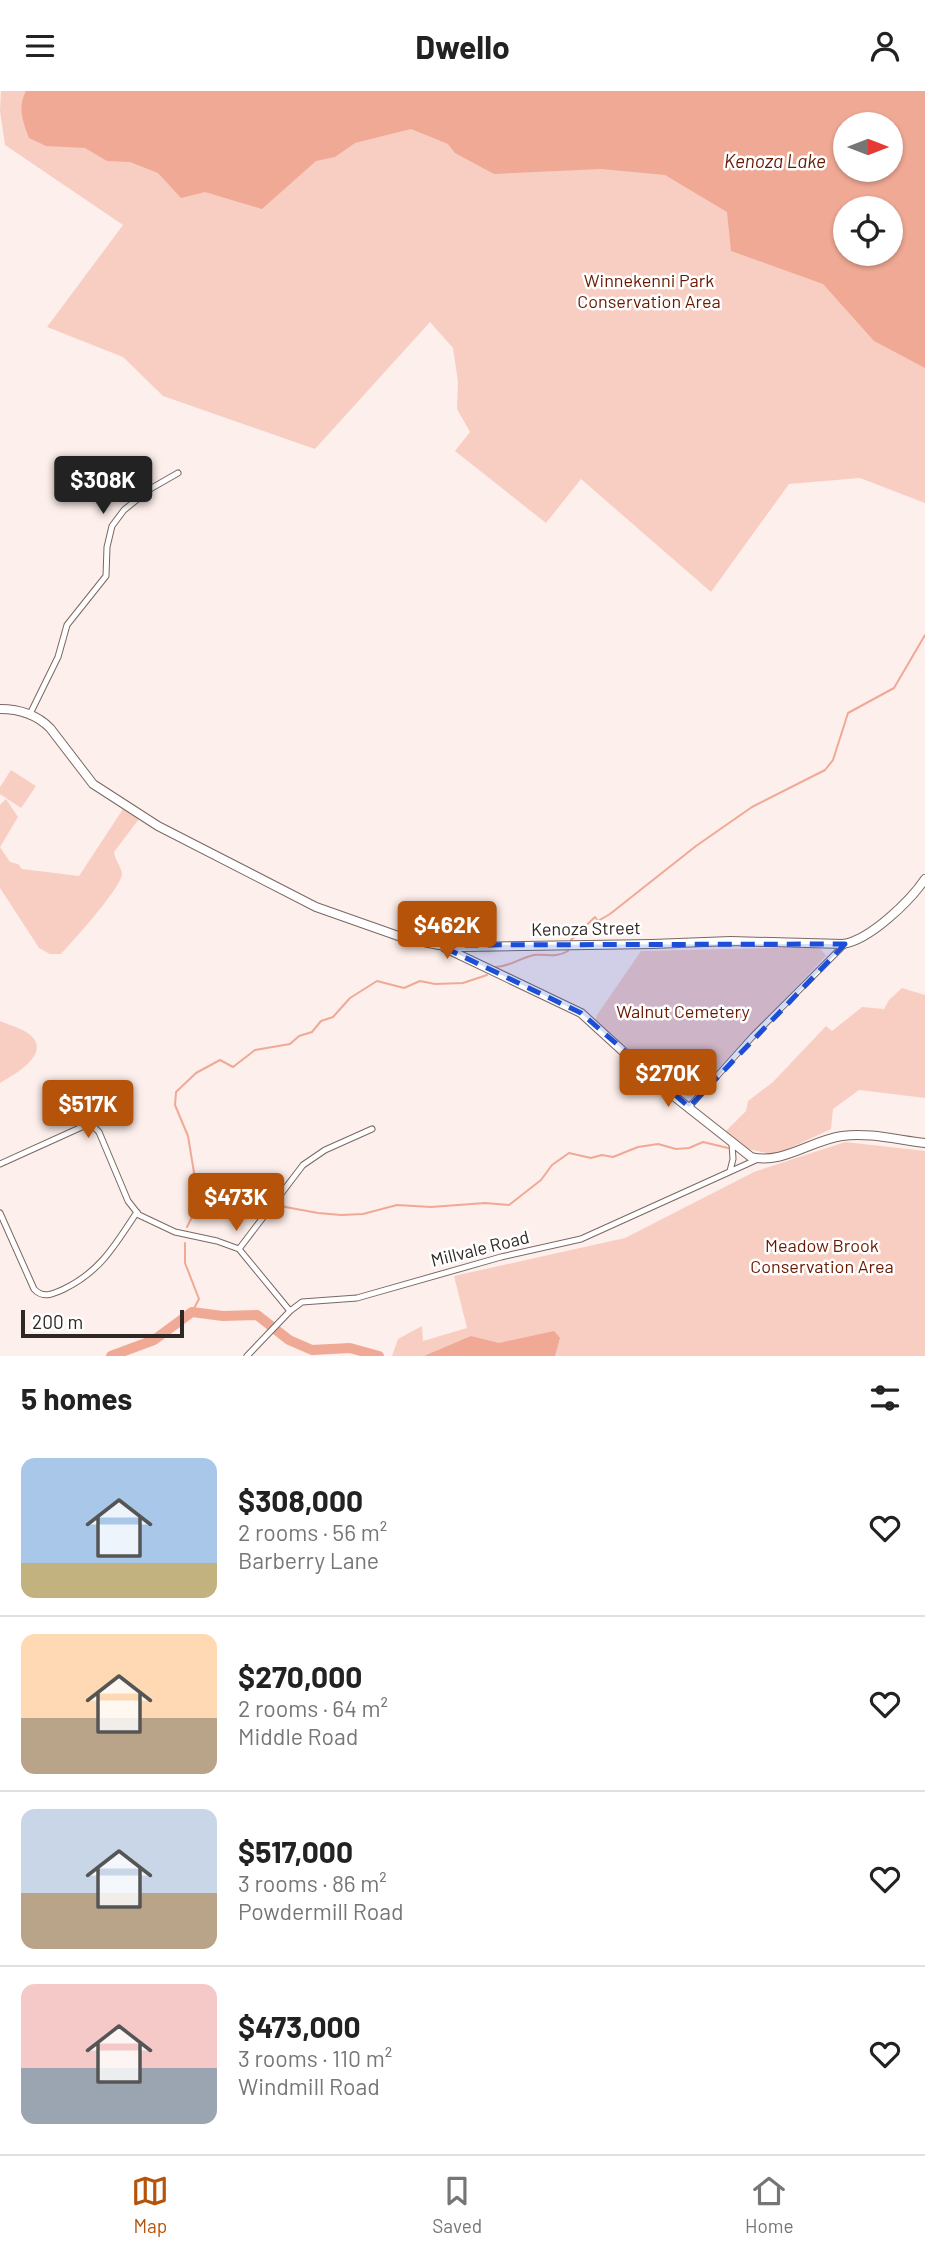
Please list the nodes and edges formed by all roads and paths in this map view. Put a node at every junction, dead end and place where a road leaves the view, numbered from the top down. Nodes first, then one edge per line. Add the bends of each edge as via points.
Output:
1 (178, 473) dead end
2 (0, 709) edge
3 (30, 714) junction
4 (925, 879) edge
5 (845, 944) junction
6 (439, 945) junction
7 (690, 1107) junction
8 (372, 1129) dead end
9 (925, 1143) edge
10 (732, 1144) junction
11 (758, 1159) junction
12 (0, 1164) edge
13 (729, 1171) junction
14 (136, 1212) junction
15 (0, 1213) edge
16 (239, 1249) junction
17 (290, 1311) junction
18 (247, 1356) edge

1 - 3 street via 150,489 112,526 106,576 67,625 58,657
2 - 3 street
3 - 6 street, Kenoza Street via 50,728 93,784 158,826 328,913
4 - 5 street via 909,899 860,938
5 - 6 street, Kenoza Street
5 - 7 street
6 - 7 street via 575,1009
7 - 10 street
8 - 16 street via 303,1165
9 - 11 street via 840,1136 776,1158
10 - 11 street
10 - 13 street
11 - 13 street, Millvale Road
12 - 14 street via 92,1125
13 - 17 street, Millvale Road via 580,1240 357,1298 302,1302
14 - 15 street via 95,1270 49,1295 34,1289
14 - 16 street via 175,1232
16 - 17 street
17 - 18 street, Millvale Road

